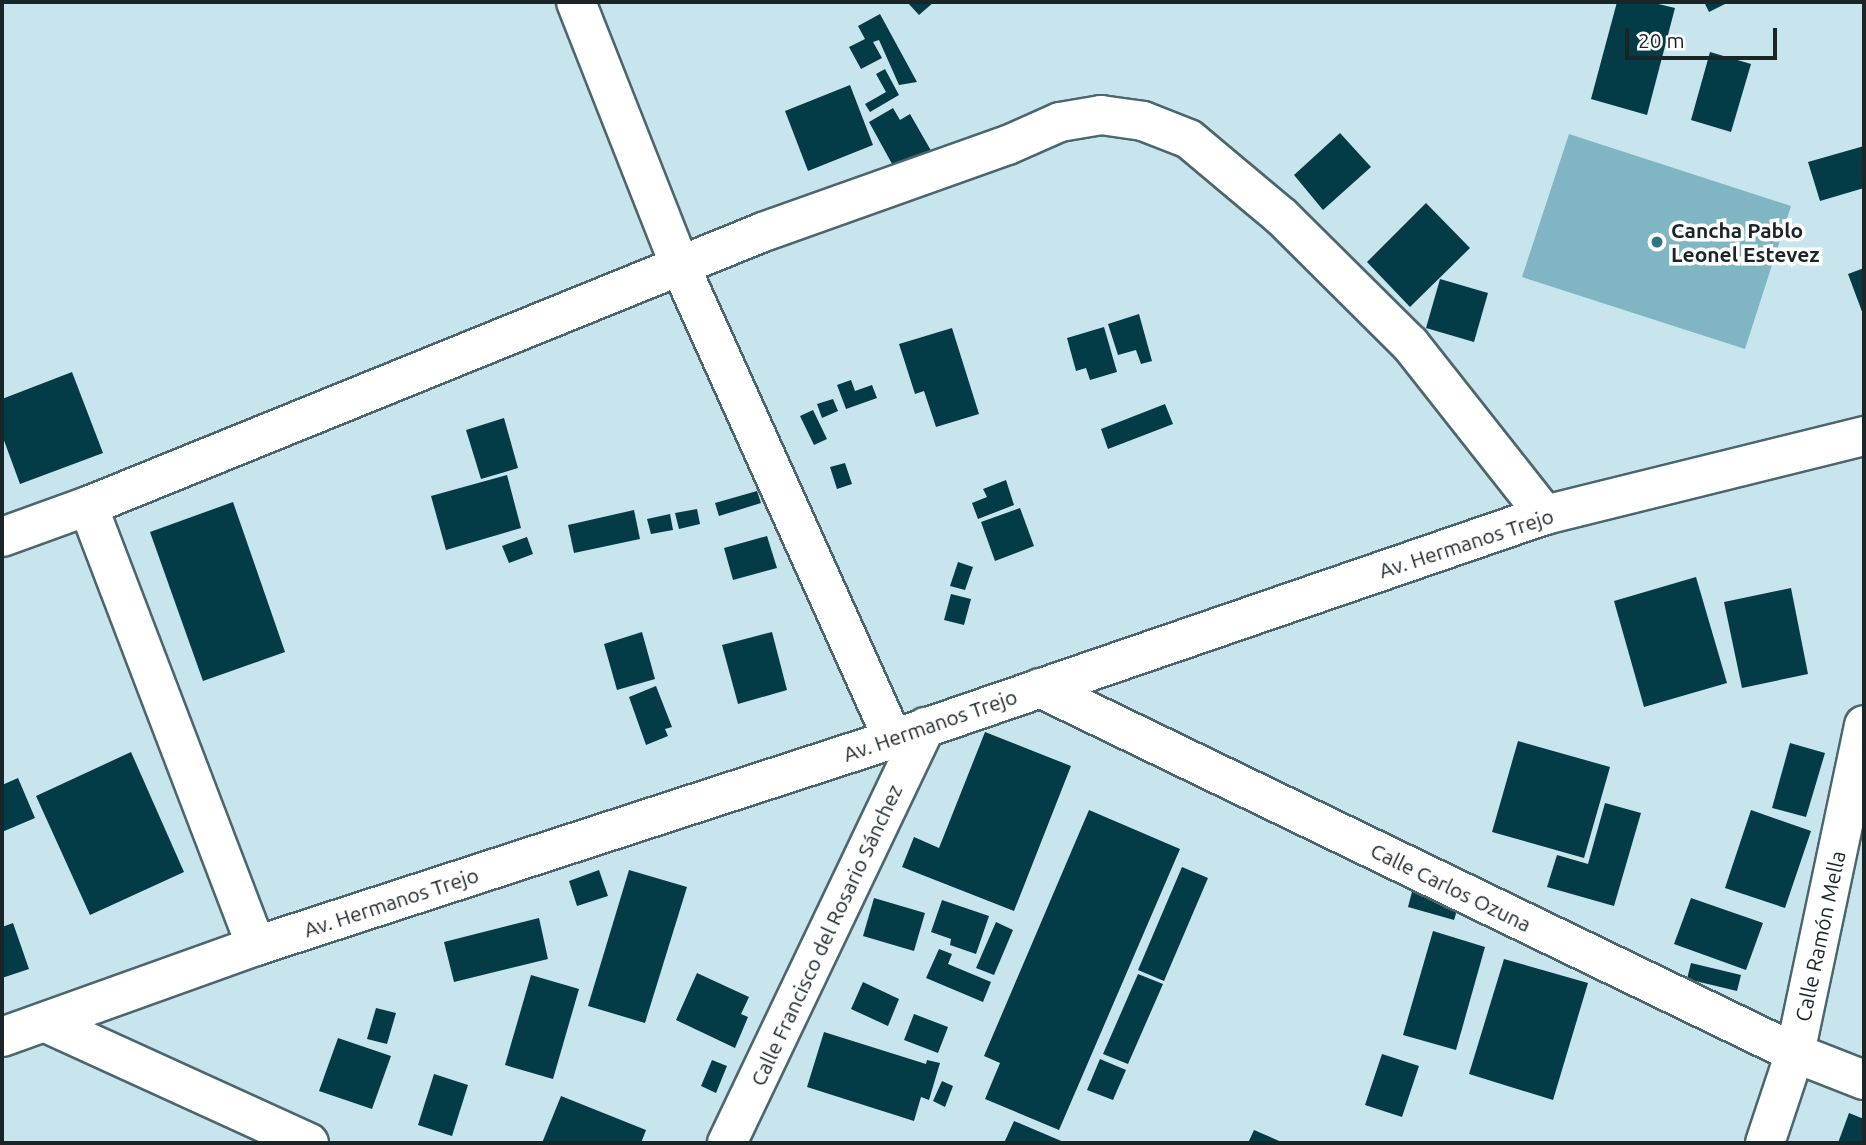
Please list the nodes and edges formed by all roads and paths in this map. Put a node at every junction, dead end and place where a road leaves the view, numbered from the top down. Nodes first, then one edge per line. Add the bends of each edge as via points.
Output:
1 (576, 2) edge
2 (681, 268) junction
3 (1864, 436) edge
4 (88, 506) junction
5 (1545, 515) junction
6 (2, 537) edge
7 (1040, 688) junction
8 (1864, 725) edge
9 (909, 733) junction
10 (256, 946) junction
11 (46, 1023) junction
12 (2, 1037) edge
13 (1795, 1053) junction
14 (1864, 1080) edge
15 (309, 1143) edge
16 (727, 1143) edge
17 (1765, 1143) edge

1 - 2 street
2 - 4 street
2 - 5 street via 763,232 1060,122 1101,115 1143,121 1188,139 1282,217 1410,344
2 - 9 street
3 - 5 street, Av. Hermanos Trejo
4 - 6 street
4 - 10 street
5 - 7 street, Av. Hermanos Trejo
7 - 9 street, Av. Hermanos Trejo
7 - 13 street, Calle Carlos Ozuna
8 - 13 street, Calle Ramón Mella
9 - 10 street, Av. Hermanos Trejo
9 - 16 street, Calle Francisco del Rosario Sánchez
10 - 11 street, Av. Hermanos Trejo
11 - 12 street, Av. Hermanos Trejo
11 - 15 street
13 - 14 street, Calle Carlos Ozuna
13 - 17 street, Calle Ramón Mella

